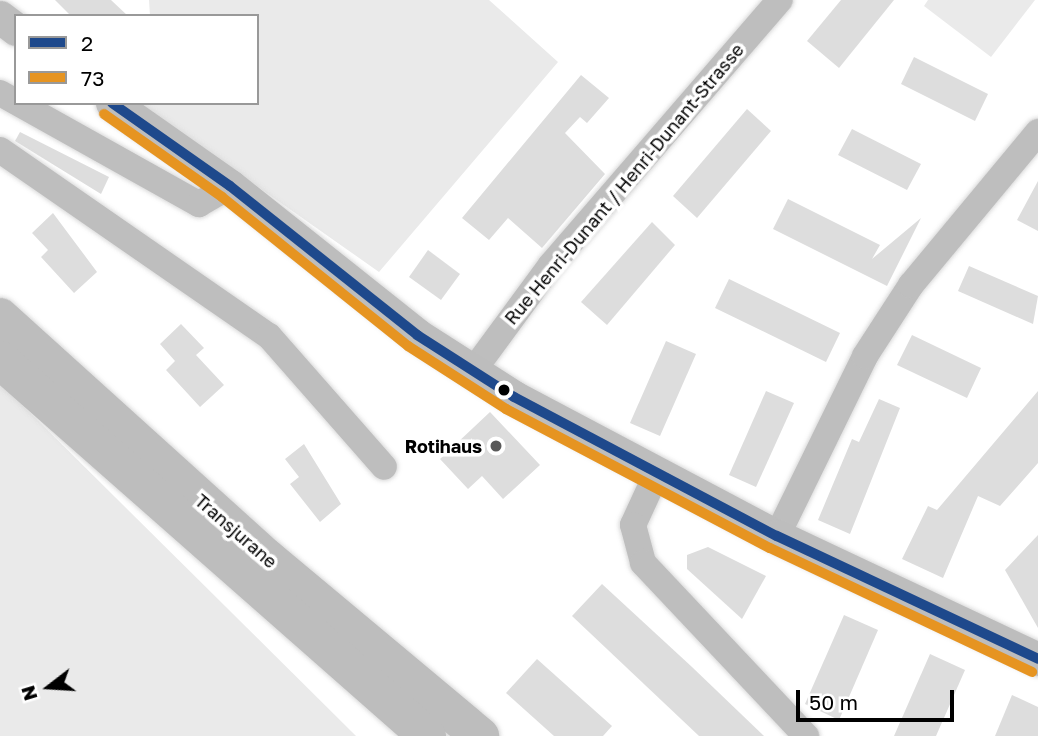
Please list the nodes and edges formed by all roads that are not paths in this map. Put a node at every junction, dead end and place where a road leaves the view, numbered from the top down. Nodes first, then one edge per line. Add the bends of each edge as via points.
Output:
1 (780, 0) edge
2 (0, 16) edge
3 (14, 27) edge
4 (22, 105) edge
5 (115, 105) edge
6 (1038, 132) edge
7 (0, 150) edge
8 (229, 186) junction
9 (0, 317) edge
10 (0, 360) edge
11 (473, 370) junction
12 (384, 467) dead end
13 (656, 475) junction
14 (777, 536) junction
15 (1038, 659) edge
16 (427, 736) edge
17 (480, 736) edge
18 (806, 736) edge

1 - 11 street, Rue Henri-Dunant / Henri-Dunant-Strasse via 551,265
2 - 3 main road
4 - 8 street via 199,204
5 - 8 main road
6 - 14 street via 904,295 865,356
7 - 12 street via 269,336
8 - 11 main road via 417,335
9 - 17 highway, Transjurane via 267,558
10 - 16 highway, Transjurane
11 - 13 main road
13 - 14 main road
13 - 18 street via 632,525 643,563
14 - 15 main road

